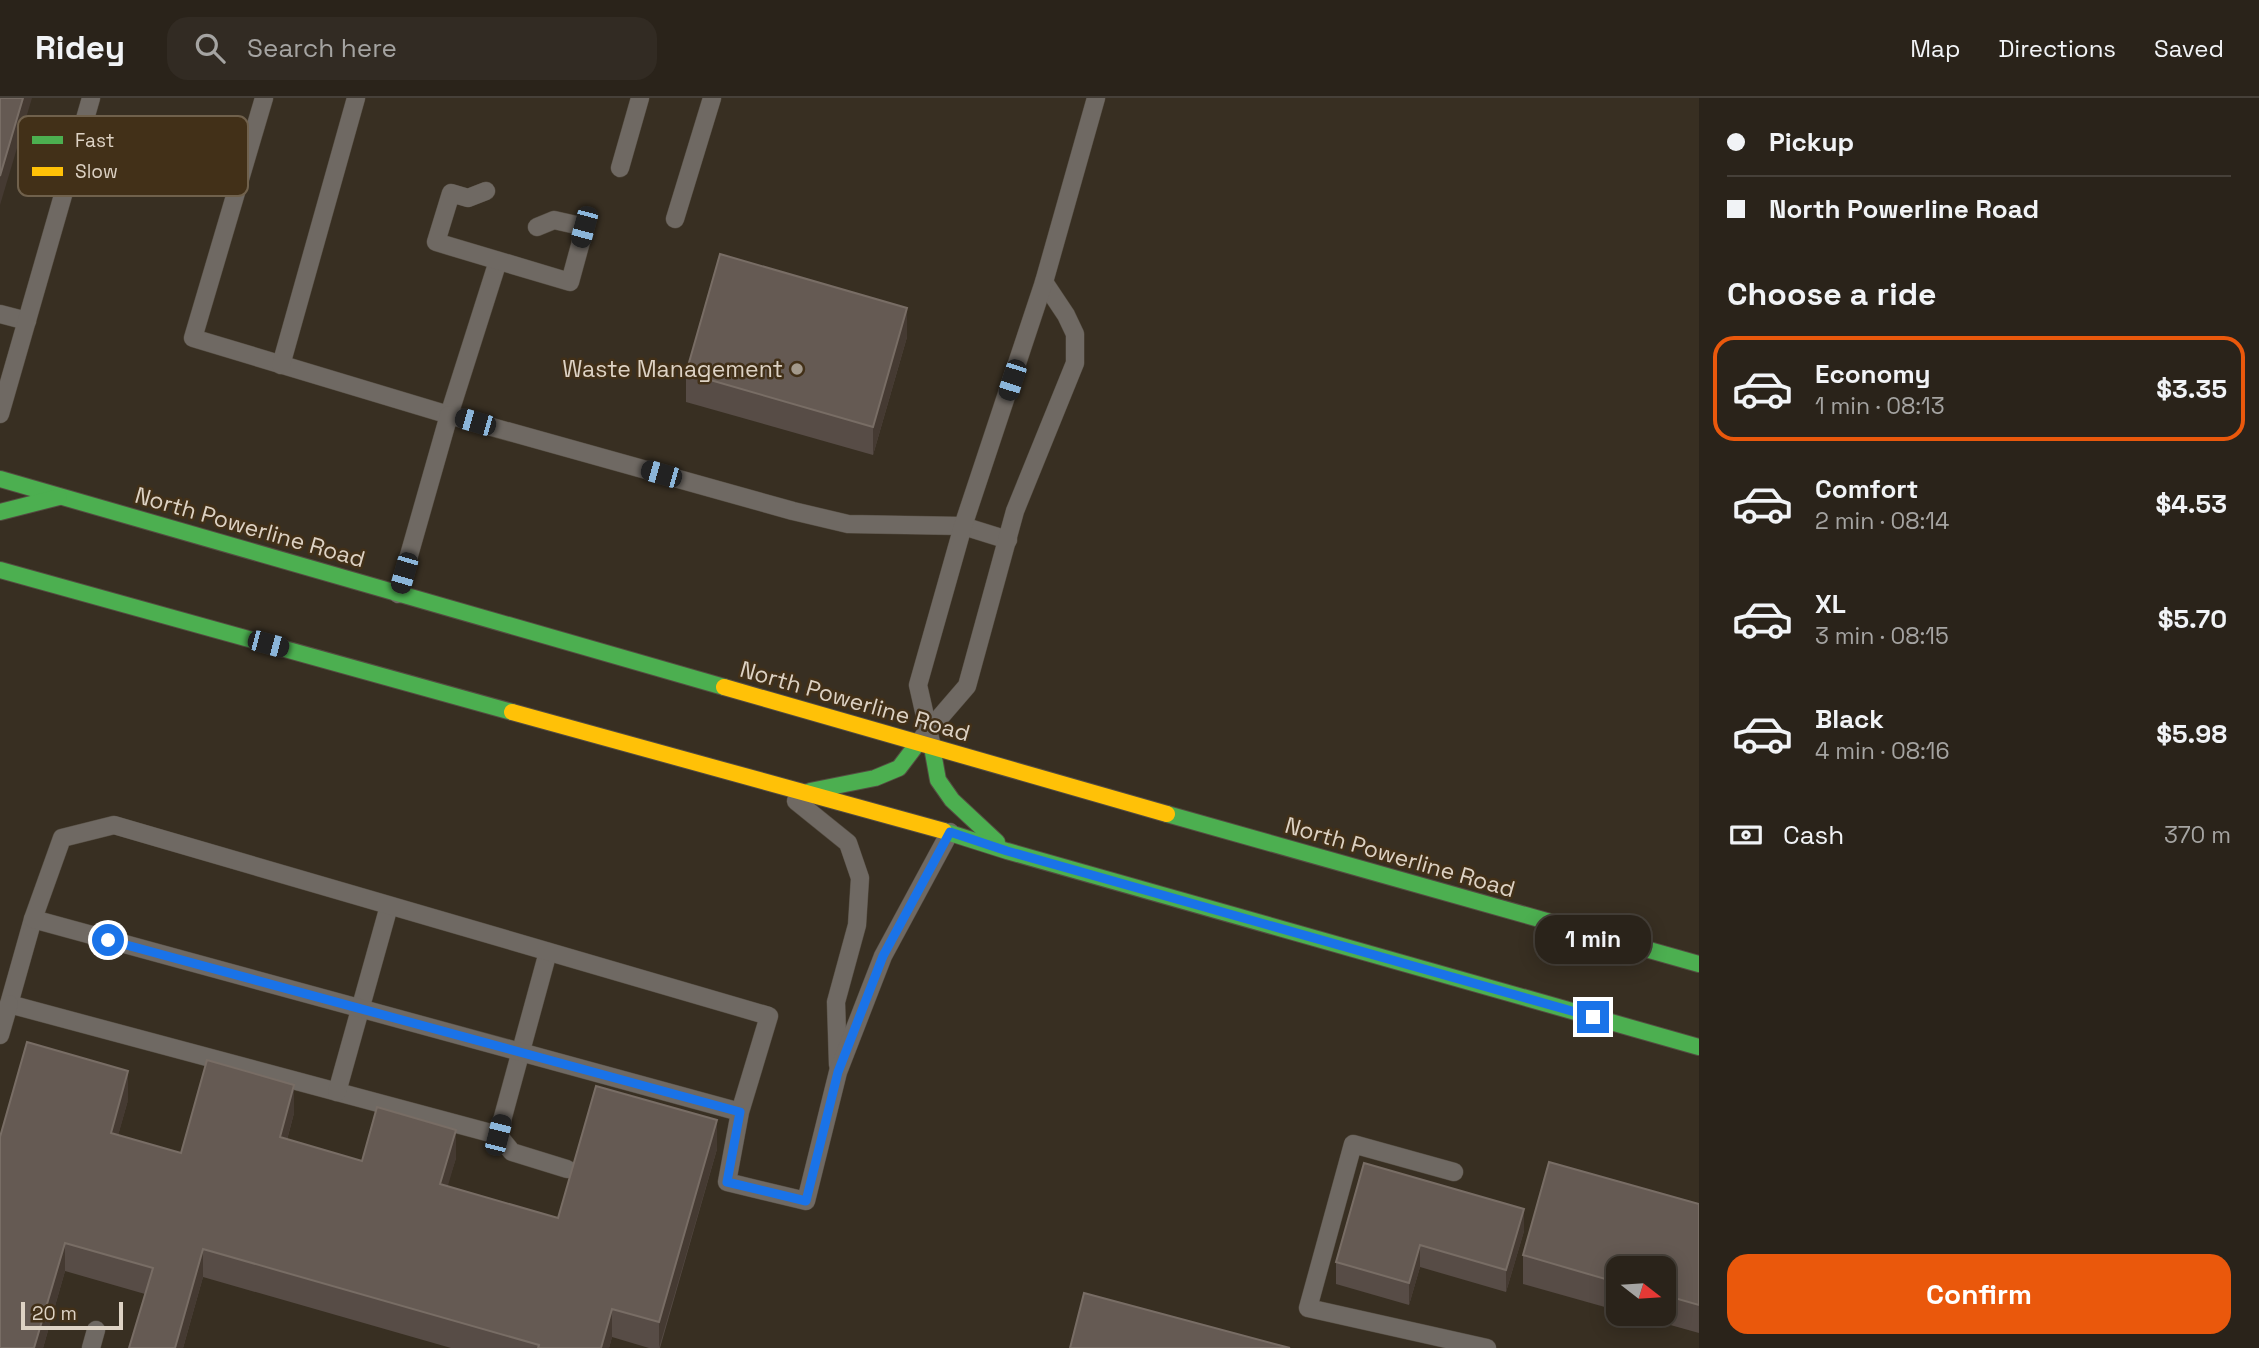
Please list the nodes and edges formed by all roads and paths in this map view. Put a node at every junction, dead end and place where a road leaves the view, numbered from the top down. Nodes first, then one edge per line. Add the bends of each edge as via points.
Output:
1 (91, 98) edge
2 (264, 98) edge
3 (356, 98) edge
4 (640, 98) edge
5 (712, 98) edge
6 (1096, 98) edge
7 (86, 116) edge
8 (248, 152) edge
9 (620, 168) dead end
10 (486, 191) dead end
11 (63, 196) edge
12 (235, 196) edge
13 (675, 219) dead end
14 (537, 228) dead end
15 (498, 261) junction
16 (1044, 282) junction
17 (0, 314) edge
18 (27, 321) junction
19 (281, 365) junction
20 (0, 414) edge
21 (449, 415) junction
22 (0, 479) edge
23 (61, 497) junction
24 (0, 512) edge
25 (963, 526) junction
26 (1008, 540) junction
27 (0, 570) edge
28 (398, 594) junction
29 (926, 740) junction
30 (776, 786) junction
31 (801, 792) junction
32 (950, 832) junction
33 (1007, 851) junction
34 (389, 906) junction
35 (33, 919) junction
36 (548, 952) junction
37 (1699, 964) edge
38 (9, 1003) junction
39 (360, 1008) junction
40 (0, 1035) edge
41 (1699, 1047) edge
42 (520, 1051) junction
43 (838, 1072) junction
44 (337, 1092) junction
45 (740, 1112) junction
46 (498, 1135) junction
47 (567, 1169) dead end
48 (1454, 1172) dead end
49 (96, 1330) dead end
50 (91, 1348) edge
51 (1487, 1348) edge

1 - 7 lane
2 - 8 lane
3 - 19 lane
4 - 9 lane
5 - 13 lane
6 - 16 lane
10 - 15 lane via 474,204 450,193 436,242
11 - 18 lane
12 - 19 lane via 193,338
14 - 15 lane via 549,213 584,227 570,282
15 - 21 lane
16 - 25 lane
16 - 26 lane via 1075,334 1075,362 1015,511
17 - 18 lane
18 - 20 lane
19 - 21 lane
21 - 25 lane via 848,524
21 - 28 lane
22 - 23 main road, North Powerline Road
23 - 24 main road
23 - 28 main road, North Powerline Road
25 - 26 lane
25 - 29 lane via 918,685
26 - 29 lane via 967,686
27 - 30 main road
28 - 29 main road, North Powerline Road
29 - 31 main road via 899,768 875,778
29 - 33 main road via 938,780 951,800
29 - 37 main road, North Powerline Road
30 - 31 main road
30 - 43 lane via 848,843 860,878 857,925 836,1002
31 - 32 main road
32 - 33 main road
32 - 43 lane via 883,956
33 - 41 main road
34 - 35 lane via 114,825 62,838
34 - 36 lane
34 - 39 lane
35 - 38 lane
35 - 39 lane
36 - 42 lane
36 - 45 lane via 769,1016
38 - 40 lane
38 - 44 lane
39 - 42 lane
39 - 44 lane
42 - 45 lane
42 - 46 lane
43 - 45 lane via 806,1201 727,1182
44 - 46 lane
46 - 47 lane via 512,1152
48 - 51 lane via 1353,1144 1308,1308
49 - 50 lane

